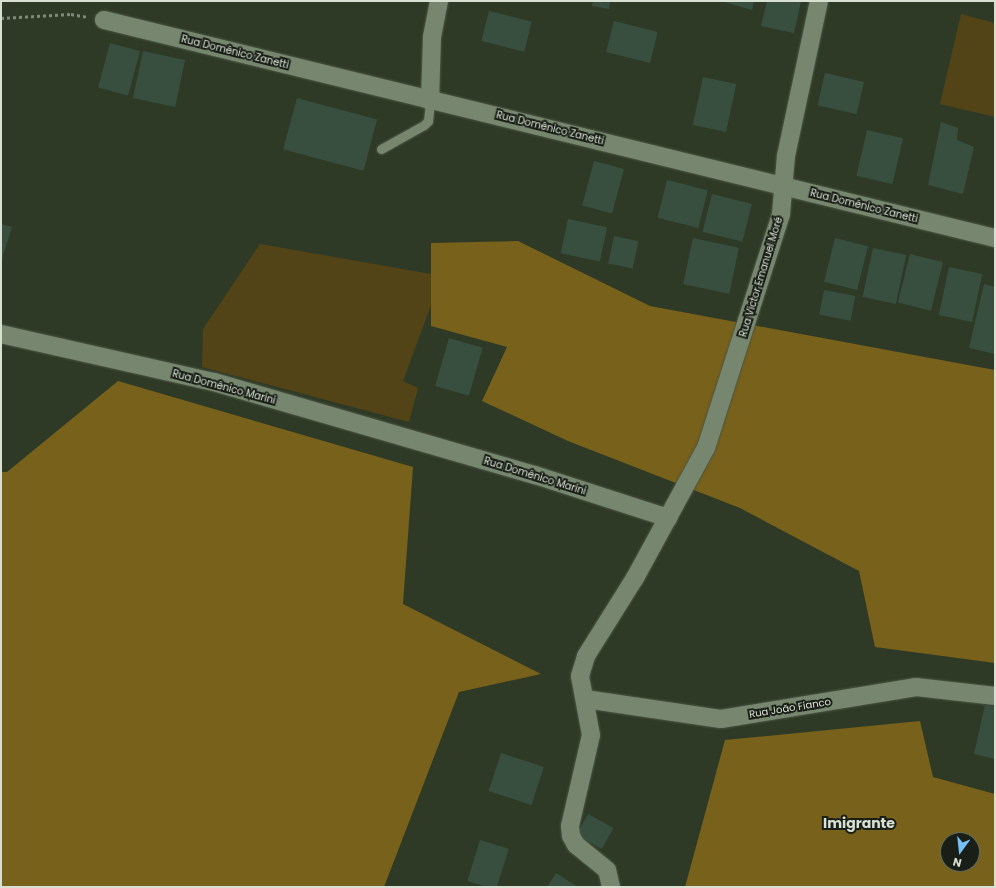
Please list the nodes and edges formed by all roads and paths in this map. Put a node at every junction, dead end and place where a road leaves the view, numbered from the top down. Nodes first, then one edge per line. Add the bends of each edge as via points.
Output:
1 (438, 1) edge
2 (819, 1) edge
3 (1, 18) edge
4 (104, 20) joint
5 (430, 101) junction
6 (381, 148) dead end
7 (782, 186) junction
8 (995, 238) edge
9 (1, 334) edge
10 (668, 518) junction
11 (995, 696) edge
12 (585, 699) junction
13 (611, 887) edge

1 - 5 street via 432,37
2 - 7 street, Rua Victor Emanuel Moré
3 - 4 path via 71,14
4 - 5 street, Rua Domênico Zanetti
5 - 6 lane via 428,121
5 - 7 street, Rua Domênico Zanetti
7 - 8 street, Rua Domênico Zanetti
7 - 10 street, Rua Victor Emanuel Moré via 781,214 706,448
9 - 10 street, Rua Domênico Marini via 214,382 535,476
10 - 12 street via 586,656 580,676 580,689
11 - 12 street, Rua João Fianco via 916,687 721,719
12 - 13 street via 591,735 570,826 571,836 576,845 607,870

